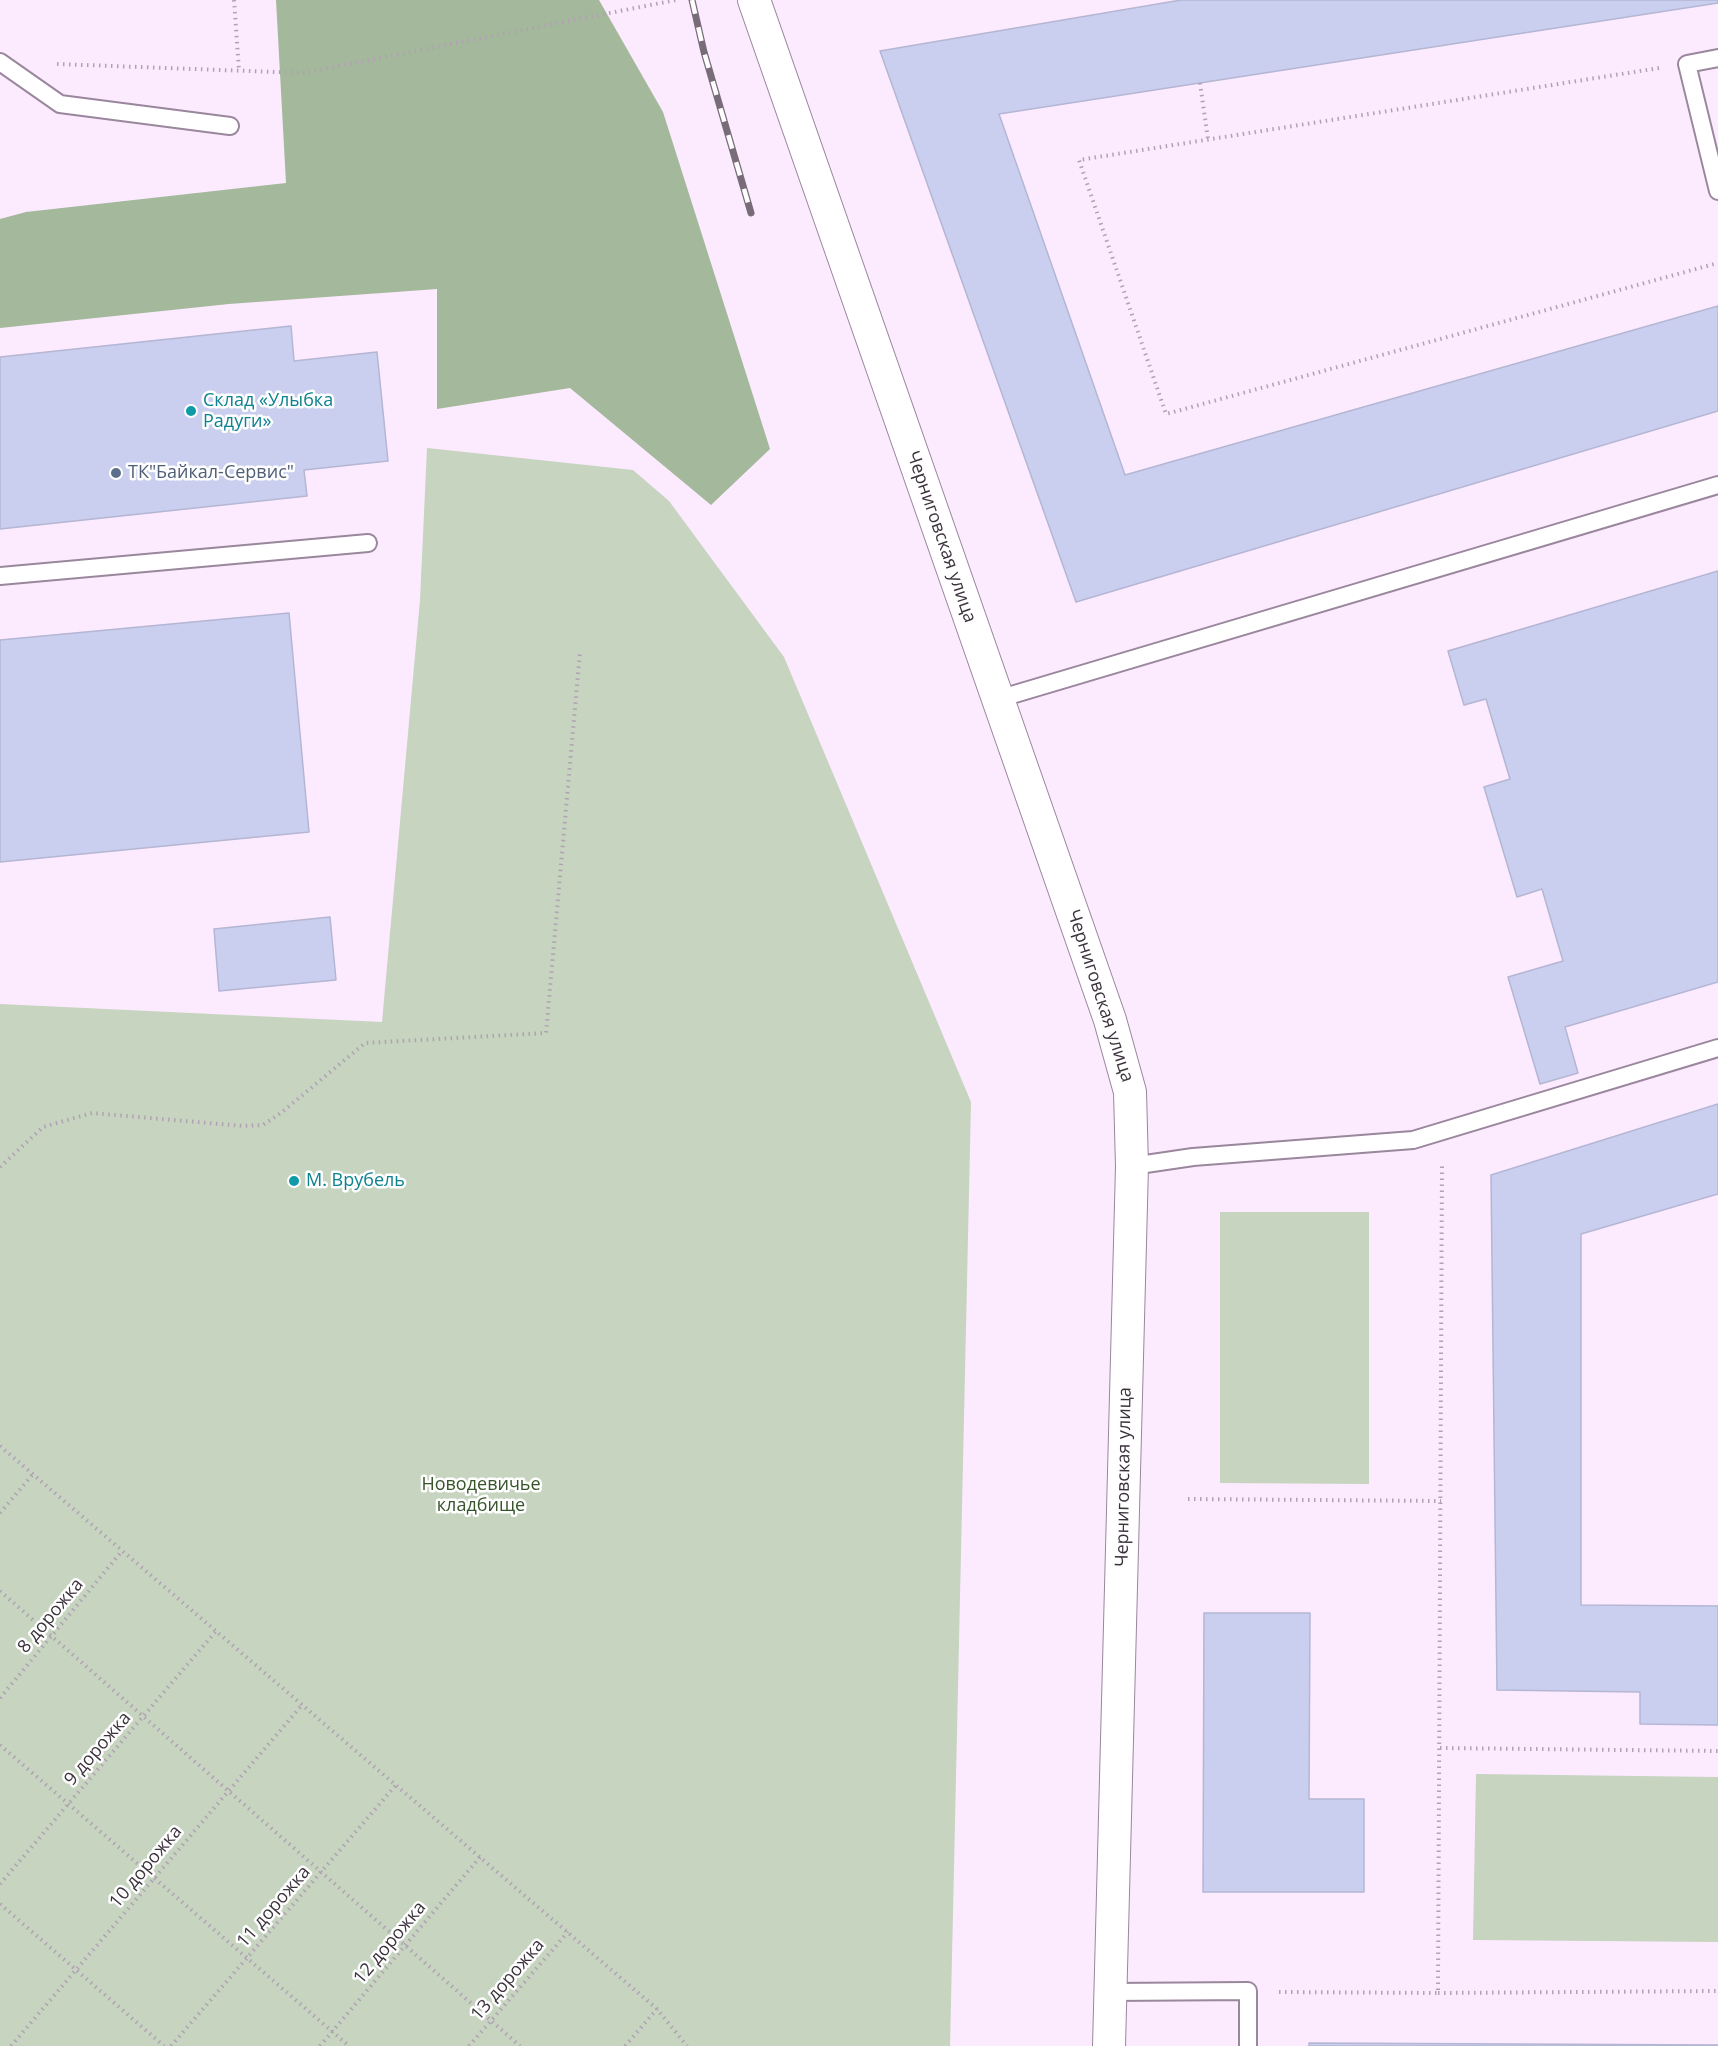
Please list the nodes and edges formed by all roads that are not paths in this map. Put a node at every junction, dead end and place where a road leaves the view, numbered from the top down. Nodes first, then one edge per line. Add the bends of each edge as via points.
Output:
1 (754, 0) edge
2 (1718, 58) edge
3 (1, 62) edge
4 (230, 126) dead end
5 (1718, 190) edge
6 (1718, 485) edge
7 (368, 543) dead end
8 (0, 576) edge
9 (998, 699) junction
10 (1718, 1048) edge
11 (1132, 1166) junction
12 (1111, 1992) junction
13 (1110, 2046) edge
14 (1248, 2046) edge

1 - 9 street, Черниговская улица
2 - 5 lane via 1687,64
3 - 4 lane via 60,104
6 - 9 lane
7 - 8 lane
9 - 11 street, Черниговская улица via 1110,1020 1130,1092
10 - 11 lane via 1413,1140 1193,1157
11 - 12 street, Черниговская улица
12 - 13 street, Черниговская улица
12 - 14 lane via 1248,1991

